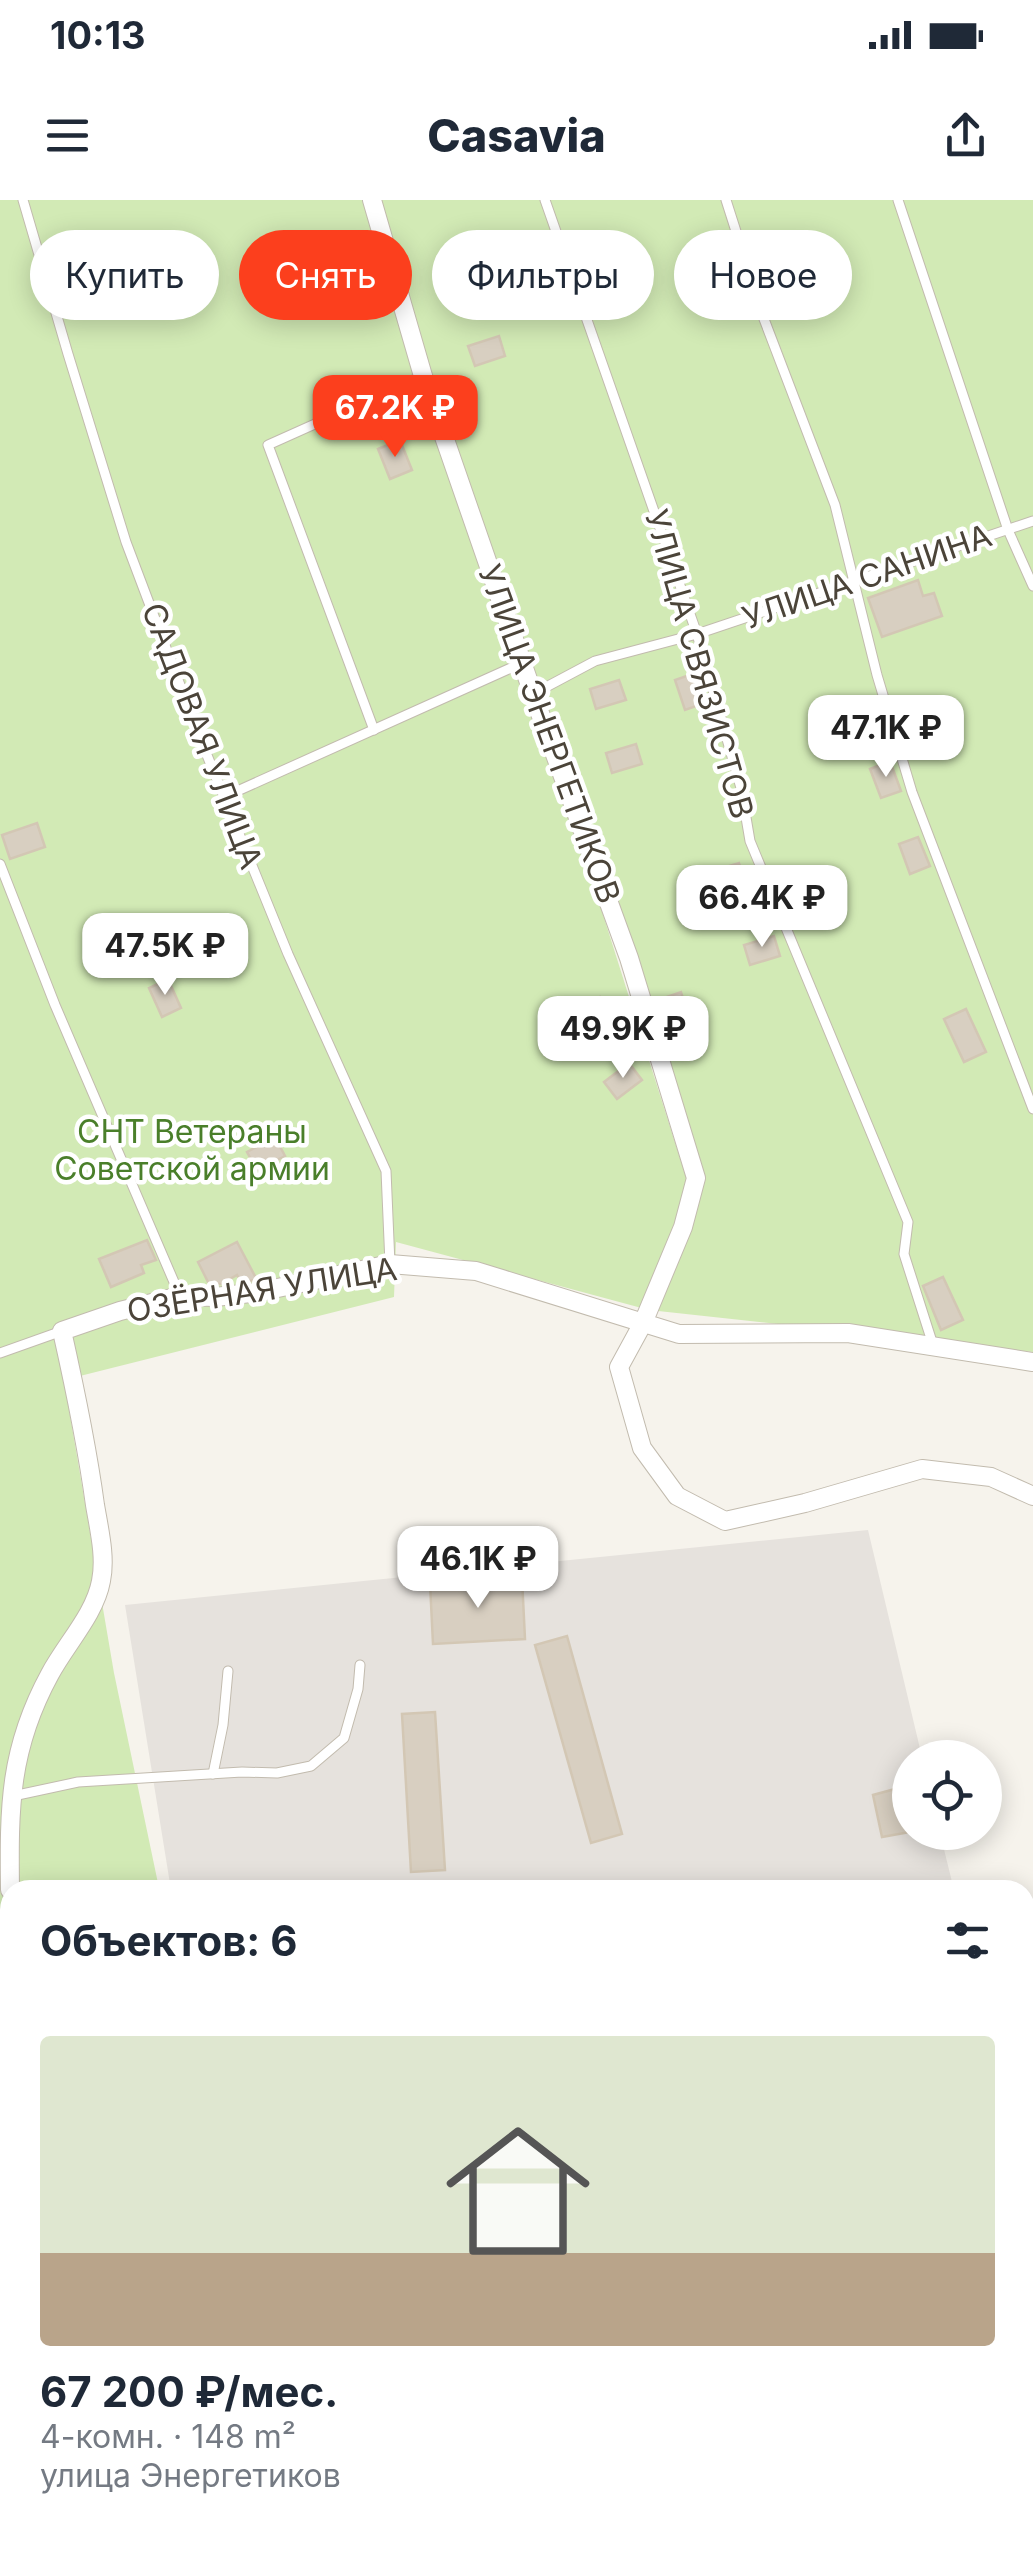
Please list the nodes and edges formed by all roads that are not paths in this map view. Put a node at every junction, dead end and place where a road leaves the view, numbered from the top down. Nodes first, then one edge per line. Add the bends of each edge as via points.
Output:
1 (23, 200) edge
2 (372, 200) edge
3 (545, 200) edge
4 (726, 200) edge
5 (898, 200) edge
6 (423, 376) junction
7 (1033, 522) edge
8 (1008, 530) junction
9 (855, 582) junction
10 (1033, 586) edge
11 (697, 634) junction
12 (522, 663) junction
13 (533, 694) junction
14 (374, 730) junction
15 (224, 797) junction
16 (0, 864) edge
17 (1033, 1110) edge
18 (390, 1264) junction
19 (180, 1296) junction
20 (643, 1323) junction
21 (62, 1331) junction
22 (934, 1348) junction
23 (0, 1353) edge
24 (1033, 1362) edge
25 (1033, 1496) edge
26 (360, 1665) dead end
27 (228, 1671) dead end
28 (213, 1774) junction
29 (10, 1796) junction
30 (10, 1880) edge

1 - 15 lane, САДОВАЯ УЛИЦА via 126,542
2 - 6 street, УЛИЦА ЭНЕРГЕТИКОВ
3 - 11 lane, УЛИЦА СВЯЗИСТОВ
4 - 9 lane via 835,505
5 - 8 lane
6 - 12 street, УЛИЦА ЭНЕРГЕТИКОВ
6 - 14 lane via 268,445
7 - 8 lane, УЛИЦА САНИНА
8 - 9 lane, УЛИЦА САНИНА
8 - 10 lane
9 - 11 lane, УЛИЦА САНИНА
9 - 17 lane via 912,792
11 - 13 lane, УЛИЦА САНИНА via 594,661
11 - 22 lane, УЛИЦА СВЯЗИСТОВ via 750,841 908,1222 904,1254
12 - 13 street, УЛИЦА ЭНЕРГЕТИКОВ
12 - 14 lane
13 - 20 street, УЛИЦА ЭНЕРГЕТИКОВ via 629,958 696,1178
14 - 15 lane
15 - 18 lane, САДОВАЯ УЛИЦА via 386,1171
16 - 19 lane
18 - 19 street, ОЗЁРНАЯ УЛИЦА via 258,1292
18 - 20 street, ОЗЁРНАЯ УЛИЦА via 476,1272
19 - 21 street, ОЗЁРНАЯ УЛИЦА
20 - 22 street, ОЗЁРНАЯ УЛИЦА via 679,1334 848,1333
20 - 25 street, УЛИЦА ЭНЕРГЕТИКОВ via 620,1367 642,1448 677,1496 725,1521 922,1469 991,1478
21 - 23 lane, ОЗЁРНАЯ УЛИЦА
21 - 29 street via 85,1432 102,1578 94,1606 32,1710
22 - 24 street, ОЗЁРНАЯ УЛИЦА
26 - 28 lane via 344,1738 312,1766
27 - 28 lane
28 - 29 lane via 78,1782
29 - 30 street

